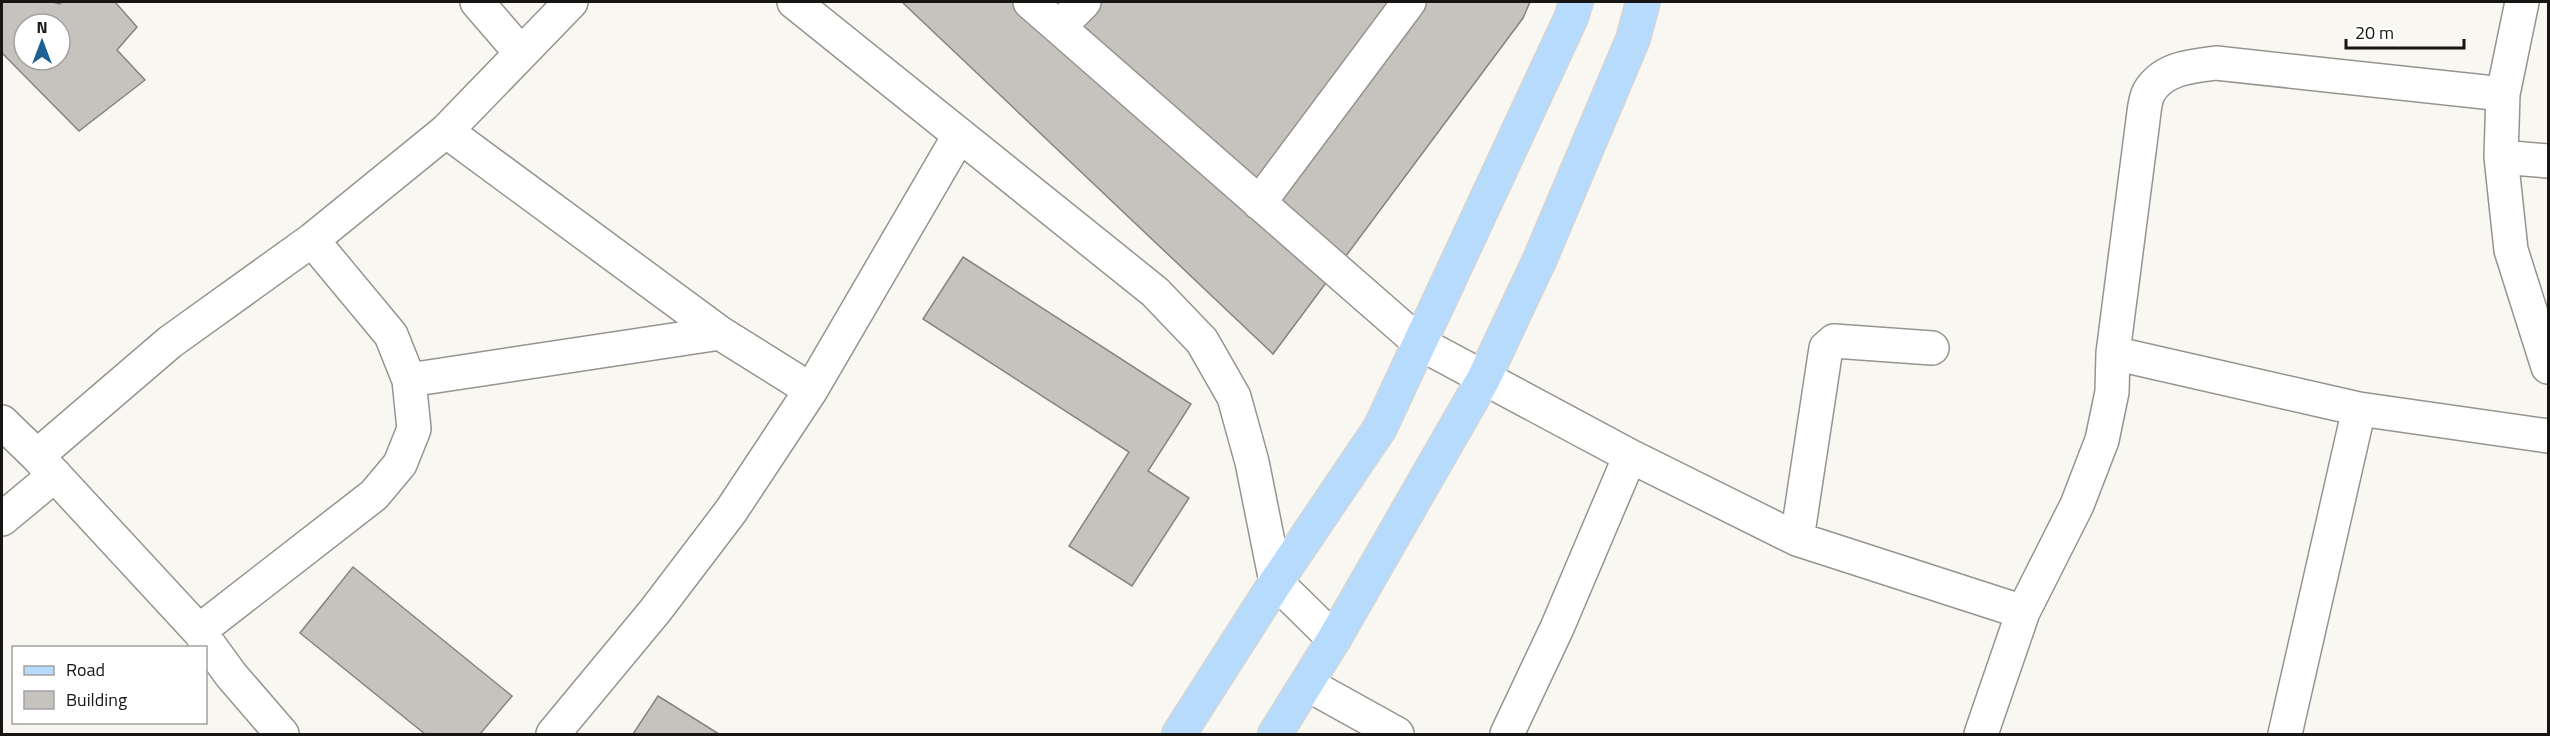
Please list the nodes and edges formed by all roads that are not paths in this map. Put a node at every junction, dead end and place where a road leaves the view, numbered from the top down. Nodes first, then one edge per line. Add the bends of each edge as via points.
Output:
1 (477, 2) edge
2 (571, 2) edge
3 (794, 2) edge
4 (1030, 2) edge
5 (1084, 2) edge
6 (1409, 2) edge
7 (1576, 2) edge
8 (1642, 2) edge
9 (2522, 2) edge
10 (1059, 27) junction
11 (521, 53) junction
12 (2503, 94) junction
13 (446, 131) junction
14 (959, 136) junction
15 (2501, 157) junction
16 (2548, 161) edge
17 (1259, 203) junction
18 (312, 240) junction
19 (720, 333) junction
20 (1421, 344) junction
21 (1932, 348) dead end
22 (2113, 353) junction
23 (2548, 367) edge
24 (1484, 378) junction
25 (409, 380) junction
26 (811, 390) junction
27 (2359, 409) junction
28 (2, 422) edge
29 (2548, 436) edge
30 (1630, 456) junction
31 (46, 465) junction
32 (2, 519) edge
33 (1797, 539) junction
34 (1276, 582) junction
35 (2023, 612) junction
36 (199, 631) junction
37 (1334, 639) junction
38 (1307, 684) junction
39 (1991, 733) edge
40 (282, 735) edge
41 (553, 735) edge
42 (1179, 735) edge
43 (1275, 735) edge
44 (1397, 735) edge
45 (1507, 735) edge
46 (2285, 735) edge

1 - 11 street
2 - 11 street
3 - 14 street
4 - 10 street
5 - 10 street
6 - 17 street
7 - 20 main road
8 - 24 main road via 1633,39
9 - 12 street
10 - 17 street
11 - 13 street
12 - 15 street
12 - 22 street via 2216,63 2165,75 2148,92
13 - 18 street
13 - 19 street
14 - 26 street
14 - 34 street via 1155,292 1202,340 1234,397 1252,462
15 - 16 street
15 - 23 street via 2511,250
17 - 20 street
18 - 25 street via 391,335
18 - 31 street via 170,342
19 - 25 street
19 - 26 street
20 - 24 street
20 - 34 main road via 1380,428
21 - 33 street via 1834,341 1826,348
22 - 27 street
22 - 35 street via 2112,392 2102,440 2077,505
24 - 30 street
24 - 37 main road
25 - 36 street via 414,429 400,464 374,495
26 - 41 street via 731,510 655,611
27 - 29 street
27 - 46 street
28 - 31 street
30 - 33 street
30 - 45 street
31 - 32 street
31 - 36 street
33 - 35 street
34 - 37 street
34 - 42 main road
35 - 39 street
36 - 40 street
37 - 38 main road
38 - 43 main road
38 - 44 street

